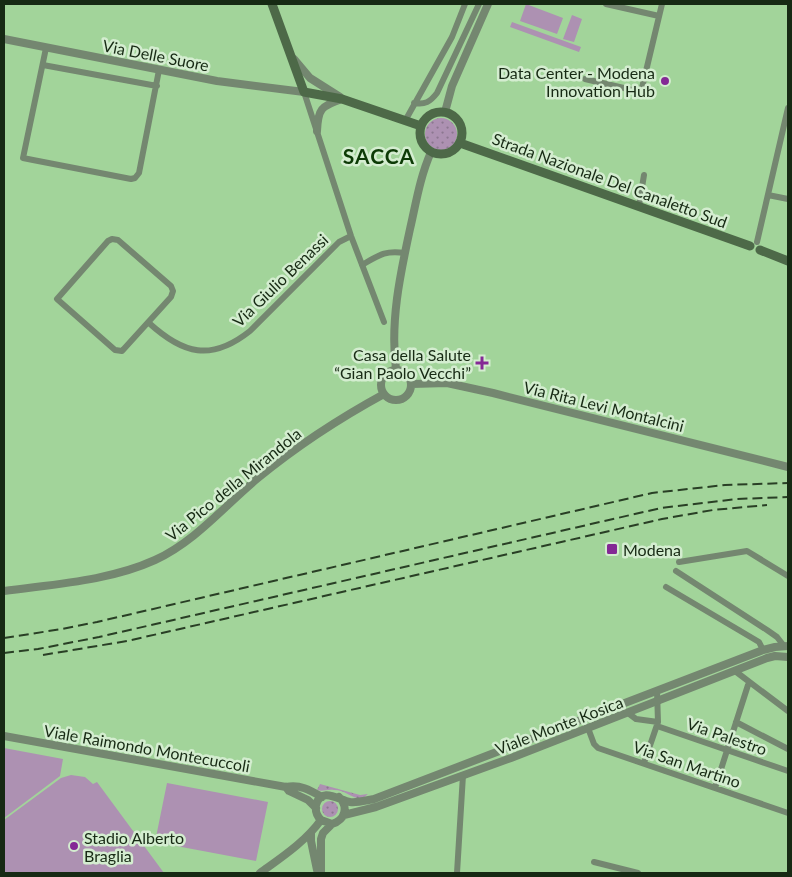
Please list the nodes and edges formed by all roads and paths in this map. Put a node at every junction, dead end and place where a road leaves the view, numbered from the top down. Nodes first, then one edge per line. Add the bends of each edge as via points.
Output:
1 (272, 4) edge
2 (465, 4) edge
3 (479, 4) edge
4 (488, 4) edge
5 (606, 4) edge
6 (662, 4) edge
7 (659, 16) junction
8 (4, 39) edge
9 (46, 48) junction
10 (292, 56) junction
11 (43, 65) junction
12 (159, 70) junction
13 (584, 79) dead end
14 (156, 86) junction
15 (304, 92) junction
16 (342, 99) junction
17 (414, 102) junction
18 (788, 108) edge
19 (446, 112) junction
20 (405, 120) junction
21 (421, 126) junction
22 (786, 127) edge
23 (317, 131) junction
24 (460, 143) junction
25 (431, 152) junction
26 (644, 175) dead end
27 (768, 195) junction
28 (788, 200) edge
29 (639, 206) junction
30 (351, 236) junction
31 (756, 246) junction
32 (405, 253) junction
33 (788, 260) edge
34 (362, 266) junction
35 (384, 322) dead end
36 (149, 323) junction
37 (396, 369) junction
38 (412, 384) junction
39 (384, 394) junction
40 (788, 468) edge
41 (679, 562) dead end
42 (676, 571) dead end
43 (788, 576) edge
44 (666, 587) dead end
45 (4, 591) edge
46 (786, 646) edge
47 (763, 650) junction
48 (785, 656) edge
49 (735, 671) junction
50 (748, 685) dead end
51 (657, 691) junction
52 (658, 701) junction
53 (788, 711) edge
54 (628, 713) junction
55 (736, 722) junction
56 (657, 724) junction
57 (588, 728) junction
58 (4, 736) edge
59 (788, 749) edge
60 (728, 751) junction
61 (644, 763) junction
62 (788, 771) edge
63 (463, 775) junction
64 (286, 787) junction
65 (715, 788) junction
66 (322, 797) junction
67 (339, 797) junction
68 (316, 808) junction
69 (788, 813) edge
70 (344, 815) junction
71 (320, 820) junction
72 (332, 824) junction
73 (311, 833) junction
74 (594, 862) dead end
75 (260, 873) edge
76 (320, 873) edge
77 (457, 873) edge
78 (638, 873) edge

1 - 10 main road
2 - 17 street via 452,37
3 - 17 street via 437,93 428,103
4 - 19 street via 452,86
5 - 7 street
6 - 7 street
7 - 13 street via 641,92
8 - 9 street, Via Delle Suore
9 - 11 street
9 - 12 street, Via Delle Suore
10 - 15 main road
10 - 16 street via 310,78
11 - 14 street
11 - 14 street via 23,158 121,177 135,178 139,173
12 - 14 street
12 - 15 street, Via Delle Suore
15 - 16 main road
15 - 23 street
16 - 20 main road
16 - 23 street via 320,110
17 - 20 street
18 - 22 street
19 - 21 main road via 429,116
19 - 24 main road via 459,122
20 - 21 main road
21 - 25 main road via 422,143
22 - 27 street
23 - 30 street
24 - 25 main road via 444,154
24 - 29 main road, Strada Nazionale Del Canaletto Sud
25 - 32 street via 422,176
26 - 29 street
27 - 28 street
27 - 31 street
29 - 31 main road, Strada Nazionale Del Canaletto Sud
30 - 34 street
30 - 36 street, Via Giulio Benassi via 339,242 234,343 205,350 184,347
31 - 33 main road, Strada Nazionale Del Canaletto Sud
32 - 34 street via 384,252
32 - 37 street via 394,324
34 - 35 street
36 - 36 street via 171,297 172,288 116,239 108,241 57,299 119,352 125,350
37 - 38 street via 407,373
37 - 39 street via 382,378
38 - 39 street via 403,398 390,399
38 - 40 street, Via Rita Levi Montalcini via 447,383 501,395
39 - 45 street, Via Pico della Mirandola via 292,452 173,551 109,576
41 - 43 street via 748,551
42 - 46 street via 767,630
44 - 47 street via 759,642
46 - 47 street, Viale Monte Kosica
47 - 51 street, Viale Monte Kosica
48 - 49 street, Viale Monte Kosica via 767,658
49 - 52 street, Viale Monte Kosica
49 - 53 street
50 - 55 street
51 - 52 street
51 - 67 street, Viale Monte Kosica via 374,799 350,802
52 - 54 street, Viale Monte Kosica
52 - 56 street
54 - 56 street, Via Palestro via 636,719
54 - 57 street, Viale Monte Kosica
55 - 59 street
55 - 60 street
56 - 60 street, Via Palestro
56 - 61 street
57 - 61 street, Via San Martino via 596,746
57 - 63 street, Viale Monte Kosica
58 - 64 street, Viale Raimondo Montecuccoli
60 - 62 street, Via Palestro
60 - 65 street
61 - 65 street, Via San Martino
63 - 70 street, Viale Monte Kosica via 376,807
63 - 77 street
64 - 66 street, Viale Raimondo Montecuccoli via 298,786
64 - 68 street, Viale Raimondo Montecuccoli
65 - 69 street, Via San Martino
66 - 67 street, Viale Monte Kosica via 331,794
66 - 68 street
67 - 70 street via 345,805
68 - 71 street
70 - 72 street, Viale Monte Kosica
71 - 72 street
71 - 73 street
72 - 76 street via 321,839
73 - 75 street
73 - 76 street via 313,854
74 - 78 street

